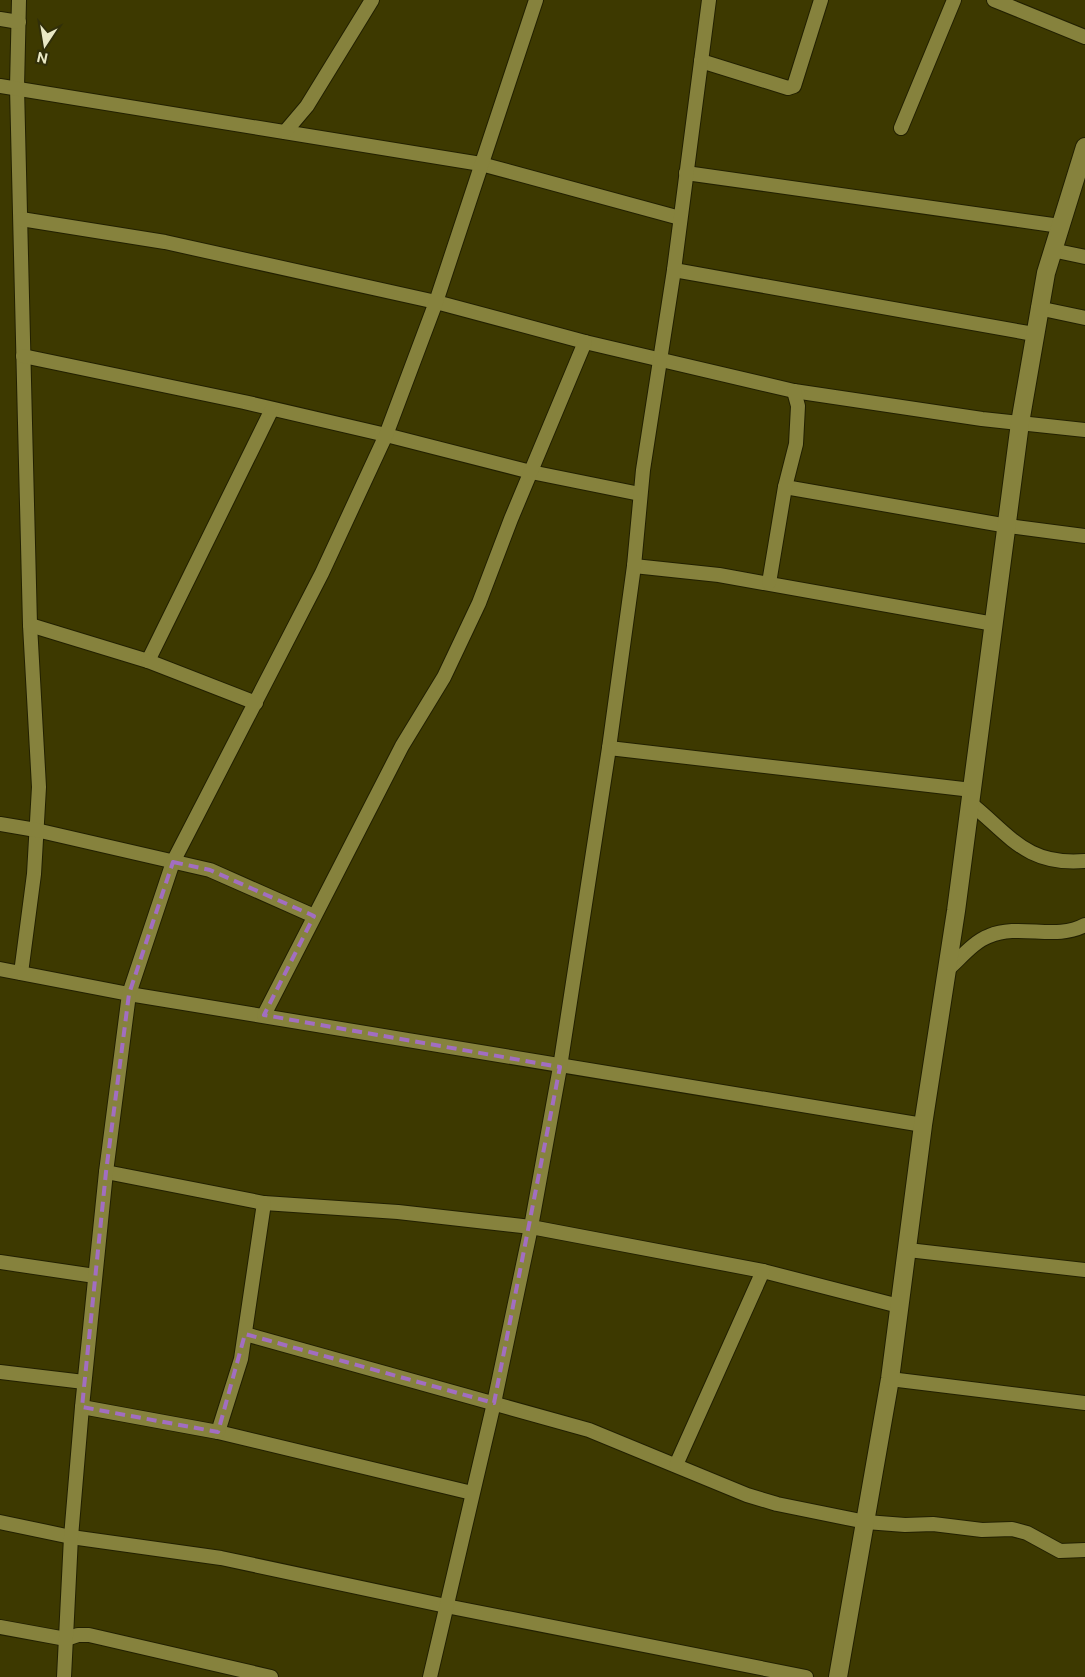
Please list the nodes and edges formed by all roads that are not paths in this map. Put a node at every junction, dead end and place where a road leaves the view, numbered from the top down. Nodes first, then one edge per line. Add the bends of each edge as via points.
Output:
1 (19, 0) edge
2 (372, 0) edge
3 (536, 0) edge
4 (709, 0) edge
5 (821, 0) edge
6 (954, 0) edge
7 (994, 0) edge
8 (0, 19) edge
9 (19, 22) junction
10 (1085, 37) edge
11 (701, 61) junction
12 (0, 86) edge
13 (17, 87) junction
14 (901, 128) dead end
15 (285, 132) junction
16 (1085, 147) edge
17 (481, 164) junction
18 (686, 173) junction
19 (680, 218) junction
20 (21, 219) junction
21 (1060, 226) junction
22 (1052, 250) junction
23 (1085, 257) edge
24 (674, 270) junction
25 (436, 302) junction
26 (1038, 308) junction
27 (1085, 318) edge
28 (1034, 334) junction
29 (585, 342) junction
30 (23, 356) junction
31 (660, 361) junction
32 (794, 391) junction
33 (272, 410) junction
34 (1020, 423) junction
35 (1085, 430) edge
36 (386, 435) junction
37 (531, 472) junction
38 (785, 487) junction
39 (640, 494) junction
40 (1008, 526) junction
41 (1085, 536) edge
42 (634, 566) junction
43 (769, 583) junction
44 (994, 624) junction
45 (30, 626) junction
46 (148, 661) junction
47 (256, 703) junction
48 (609, 748) junction
49 (971, 796) junction
50 (0, 824) edge
51 (36, 830) junction
52 (1085, 861) edge
53 (173, 862) junction
54 (314, 916) junction
55 (1085, 925) edge
56 (0, 969) edge
57 (947, 970) junction
58 (20, 973) junction
59 (129, 994) junction
60 (264, 1015) junction
61 (560, 1067) junction
62 (923, 1125) junction
63 (106, 1172) junction
64 (264, 1203) junction
65 (531, 1227) junction
66 (908, 1250) junction
67 (0, 1262) edge
68 (1085, 1270) edge
69 (764, 1272) junction
70 (95, 1276) junction
71 (899, 1306) junction
72 (245, 1334) junction
73 (0, 1372) edge
74 (890, 1379) junction
75 (84, 1382) junction
76 (494, 1403) junction
77 (1085, 1403) edge
78 (82, 1407) junction
79 (218, 1432) junction
80 (676, 1465) junction
81 (472, 1493) junction
82 (0, 1522) edge
83 (866, 1522) junction
84 (71, 1537) junction
85 (1085, 1550) edge
86 (446, 1606) junction
87 (0, 1627) edge
88 (66, 1639) junction
89 (64, 1677) edge
90 (271, 1677) edge
91 (430, 1677) edge
92 (806, 1677) edge
93 (838, 1677) edge

1 - 9 street
2 - 15 street via 307,106
3 - 17 street
4 - 11 street
5 - 11 street via 794,86 788,88
6 - 14 street
7 - 10 street
8 - 9 street
9 - 13 street
11 - 18 street
12 - 13 street
13 - 15 street
13 - 20 street
15 - 17 street
16 - 21 street
17 - 19 street
17 - 25 street
18 - 19 street
18 - 21 street
19 - 24 street
20 - 25 street via 165,242
20 - 30 street
21 - 22 street
22 - 23 street
22 - 26 street
24 - 28 street
24 - 31 street
25 - 29 street
25 - 36 street
26 - 27 street
26 - 28 street
28 - 34 street
29 - 31 street
29 - 37 street
30 - 33 street
30 - 45 street
31 - 32 street
31 - 39 street
32 - 34 street
32 - 38 street via 798,406 796,444
33 - 36 street
33 - 46 street
34 - 35 street
34 - 40 street
36 - 37 street
36 - 47 street via 322,573
37 - 39 street
37 - 54 street via 479,603 444,677 402,746
38 - 40 street
38 - 43 street
39 - 42 street
40 - 41 street
40 - 44 street
42 - 43 street
42 - 48 street
43 - 44 street
44 - 49 street
45 - 46 street
45 - 51 street via 38,778
46 - 47 street
47 - 53 street
48 - 49 street
48 - 61 street
49 - 52 street via 1027,852 1057,860
49 - 57 street
50 - 51 street
51 - 53 street
51 - 58 street via 34,874
53 - 54 street via 210,870
53 - 59 street
54 - 60 street
55 - 57 street via 1069,931 1012,931 989,936
56 - 58 street
57 - 62 street
58 - 59 street
59 - 60 street
59 - 63 street
60 - 61 street
61 - 62 street
61 - 65 street
62 - 66 street
63 - 64 street
63 - 70 street
64 - 65 street via 407,1213
64 - 72 street
65 - 69 street
65 - 76 street
66 - 68 street
66 - 71 street
67 - 70 street
69 - 71 street
69 - 80 street
70 - 75 street
71 - 74 street
72 - 76 street
72 - 79 street via 241,1359
73 - 75 street
74 - 77 street
74 - 83 street
75 - 78 street
76 - 80 street via 590,1430
76 - 81 street
78 - 79 street
78 - 84 street
79 - 81 street
80 - 83 street via 777,1504
81 - 86 street
82 - 84 street
83 - 85 street via 1012,1529 1027,1533 1060,1551
83 - 93 street
84 - 86 street via 221,1558
84 - 88 street
86 - 91 street
86 - 92 street
87 - 88 street
88 - 89 street
88 - 90 street via 89,1635

